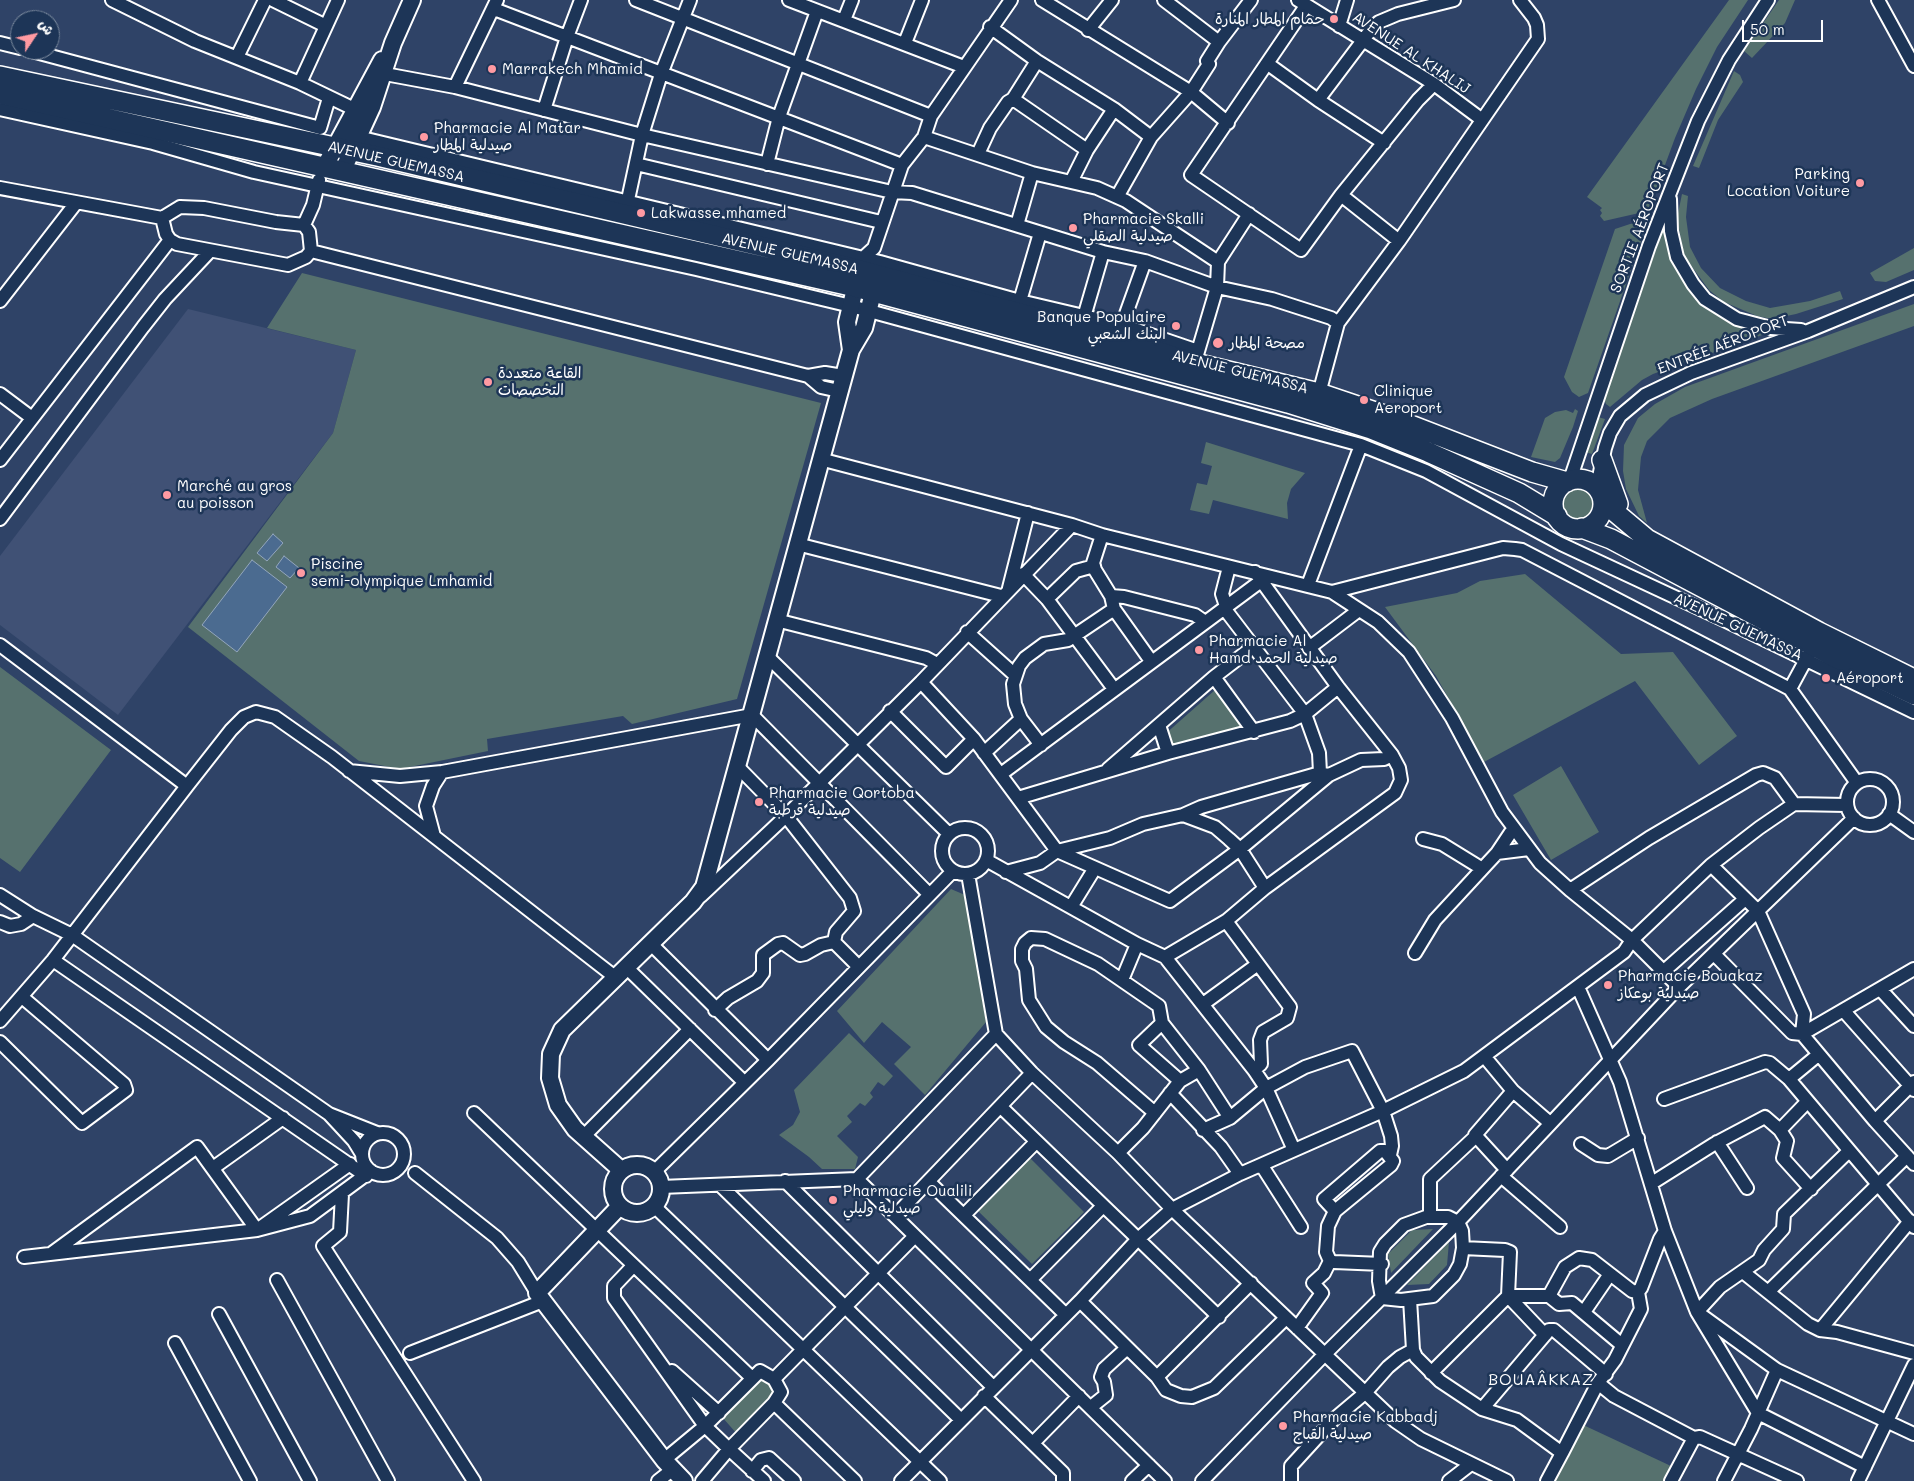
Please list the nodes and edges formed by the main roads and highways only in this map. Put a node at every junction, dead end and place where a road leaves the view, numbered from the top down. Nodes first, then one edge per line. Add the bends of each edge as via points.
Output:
1 (0, 76) edge
2 (0, 94) edge
3 (868, 274) junction
4 (1317, 402) junction
5 (1602, 460) road end
6 (1568, 481) junction
7 (1600, 494) junction
8 (1557, 516) junction
9 (1630, 527) junction
10 (1582, 528) junction
11 (1813, 646) junction
12 (1914, 679) edge
13 (1914, 696) edge

1 - 3 main road, AVENUE GUEMASSA via 348,145 626,209
2 - 3 main road, AVENUE GUEMASSA via 266,155
3 - 4 main road, AVENUE GUEMASSA
3 - 4 main road, AVENUE GUEMASSA via 1197,357
4 - 6 main road, AVENUE GUEMASSA via 1390,417 1509,464
4 - 8 main road, AVENUE GUEMASSA via 1371,430 1525,496
5 - 9 main road via 1614,496
6 - 7 main road via 1583,479
6 - 8 main road via 1554,497
7 - 9 main road, AVENUE GUEMASSA
7 - 10 main road via 1602,512 1597,520
8 - 10 main road via 1568,526
9 - 11 main road, AVENUE GUEMASSA via 1718,579
10 - 11 main road, AVENUE GUEMASSA via 1611,539
11 - 12 main road, AVENUE GUEMASSA
11 - 13 main road, AVENUE GUEMASSA

